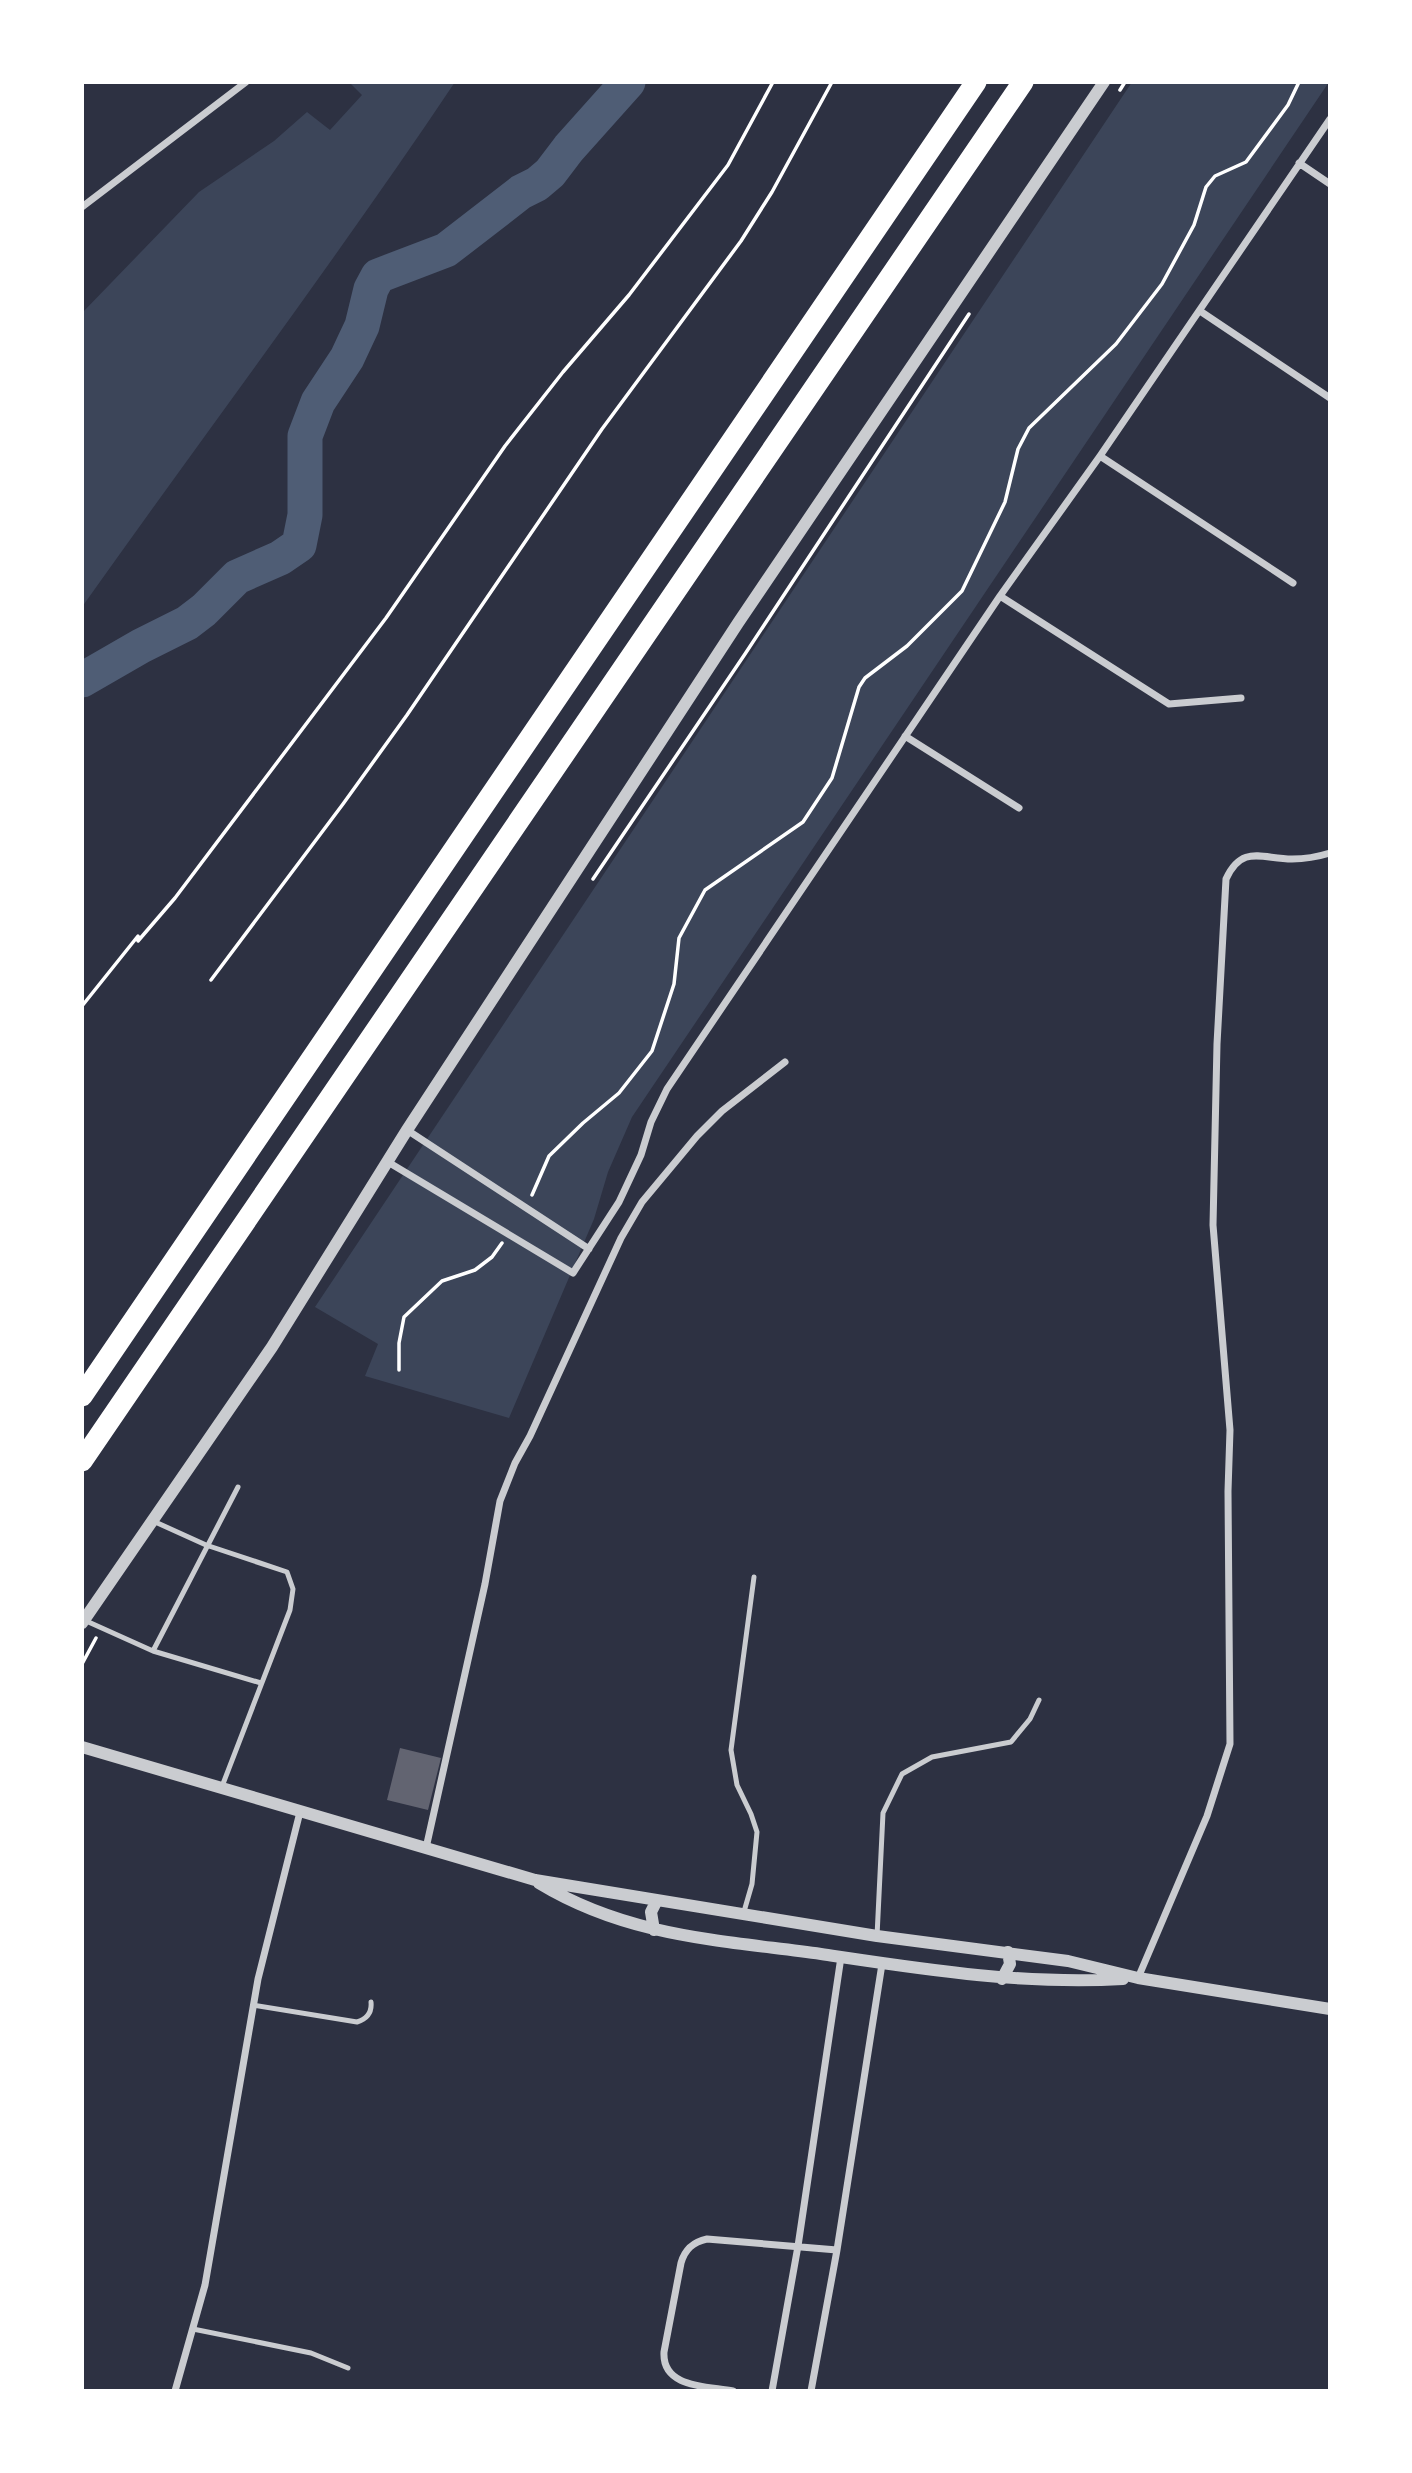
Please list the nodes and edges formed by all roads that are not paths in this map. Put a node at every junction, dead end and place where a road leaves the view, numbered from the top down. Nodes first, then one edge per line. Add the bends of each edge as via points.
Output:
1 (246, 82) edge
2 (976, 82) edge
3 (1023, 82) edge
4 (1104, 82) edge
5 (1330, 119) edge
6 (1299, 163) junction
7 (1330, 184) edge
8 (82, 207) edge
9 (1200, 312) junction
10 (1330, 398) edge
11 (1100, 456) junction
12 (1293, 583) dead end
13 (1000, 596) junction
14 (1241, 698) dead end
15 (905, 736) junction
16 (1019, 808) dead end
17 (1330, 853) edge
18 (785, 1062) dead end
19 (407, 1130) junction
20 (388, 1163) junction
21 (589, 1249) junction
22 (83, 1394) edge
23 (82, 1461) edge
24 (238, 1487) dead end
25 (153, 1521) junction
26 (206, 1545) junction
27 (754, 1577) dead end
28 (83, 1621) edge
29 (153, 1651) junction
30 (261, 1683) junction
31 (1039, 1700) dead end
32 (82, 1747) edge
33 (221, 1788) junction
34 (300, 1812) junction
35 (426, 1848) junction
36 (535, 1880) junction
37 (657, 1900) junction
38 (743, 1915) junction
39 (653, 1930) junction
40 (877, 1936) junction
41 (1008, 1952) junction
42 (841, 1957) junction
43 (882, 1964) junction
44 (1138, 1978) junction
45 (1003, 1979) junction
46 (371, 2001) dead end
47 (253, 2005) junction
48 (1330, 2009) edge
49 (798, 2246) junction
50 (836, 2250) junction
51 (193, 2329) junction
52 (348, 2368) dead end
53 (175, 2391) edge
54 (733, 2391) edge
55 (772, 2391) edge
56 (811, 2391) edge

1 - 8 street
2 - 22 highway
3 - 23 highway
4 - 19 street via 738,623
5 - 6 street
6 - 7 street
6 - 9 street
9 - 10 street
9 - 11 street
11 - 12 street
11 - 13 street
13 - 14 street via 1169,704
13 - 15 street
15 - 16 street
15 - 21 street via 667,1089 620,1202
17 - 44 street via 1291,859 1253,855 1234,866 1226,879 1213,1225 1230,1430 1230,1744 1206,1816
18 - 35 street via 722,1111 642,1202 515,1463 500,1501
19 - 20 street
19 - 21 street
20 - 21 street via 573,1273
20 - 25 street via 272,1347
24 - 26 lane
25 - 26 lane
25 - 28 street
26 - 29 lane
26 - 30 lane via 288,1572 293,1589 290,1610
27 - 38 lane via 731,1749 737,1785 757,1832 752,1884
28 - 29 lane
29 - 30 lane
30 - 33 lane
31 - 40 lane via 1011,1742 932,1757 902,1774 883,1813
32 - 33 street
33 - 34 street
34 - 35 street
34 - 47 street
35 - 36 street
36 - 37 street
36 - 39 street via 578,1905
37 - 38 street
37 - 39 street via 651,1912
38 - 40 street
39 - 42 street
40 - 41 street
41 - 44 street
41 - 45 street via 1010,1964
42 - 43 street
42 - 49 street
43 - 45 street
43 - 50 street
44 - 45 street
44 - 48 street
46 - 47 lane via 370,2013 357,2022
47 - 51 street via 214,2241
49 - 50 street
49 - 54 street via 707,2239 692,2245 683,2256 665,2365 680,2381
49 - 55 street
50 - 56 street
51 - 52 lane via 311,2353
51 - 53 street

